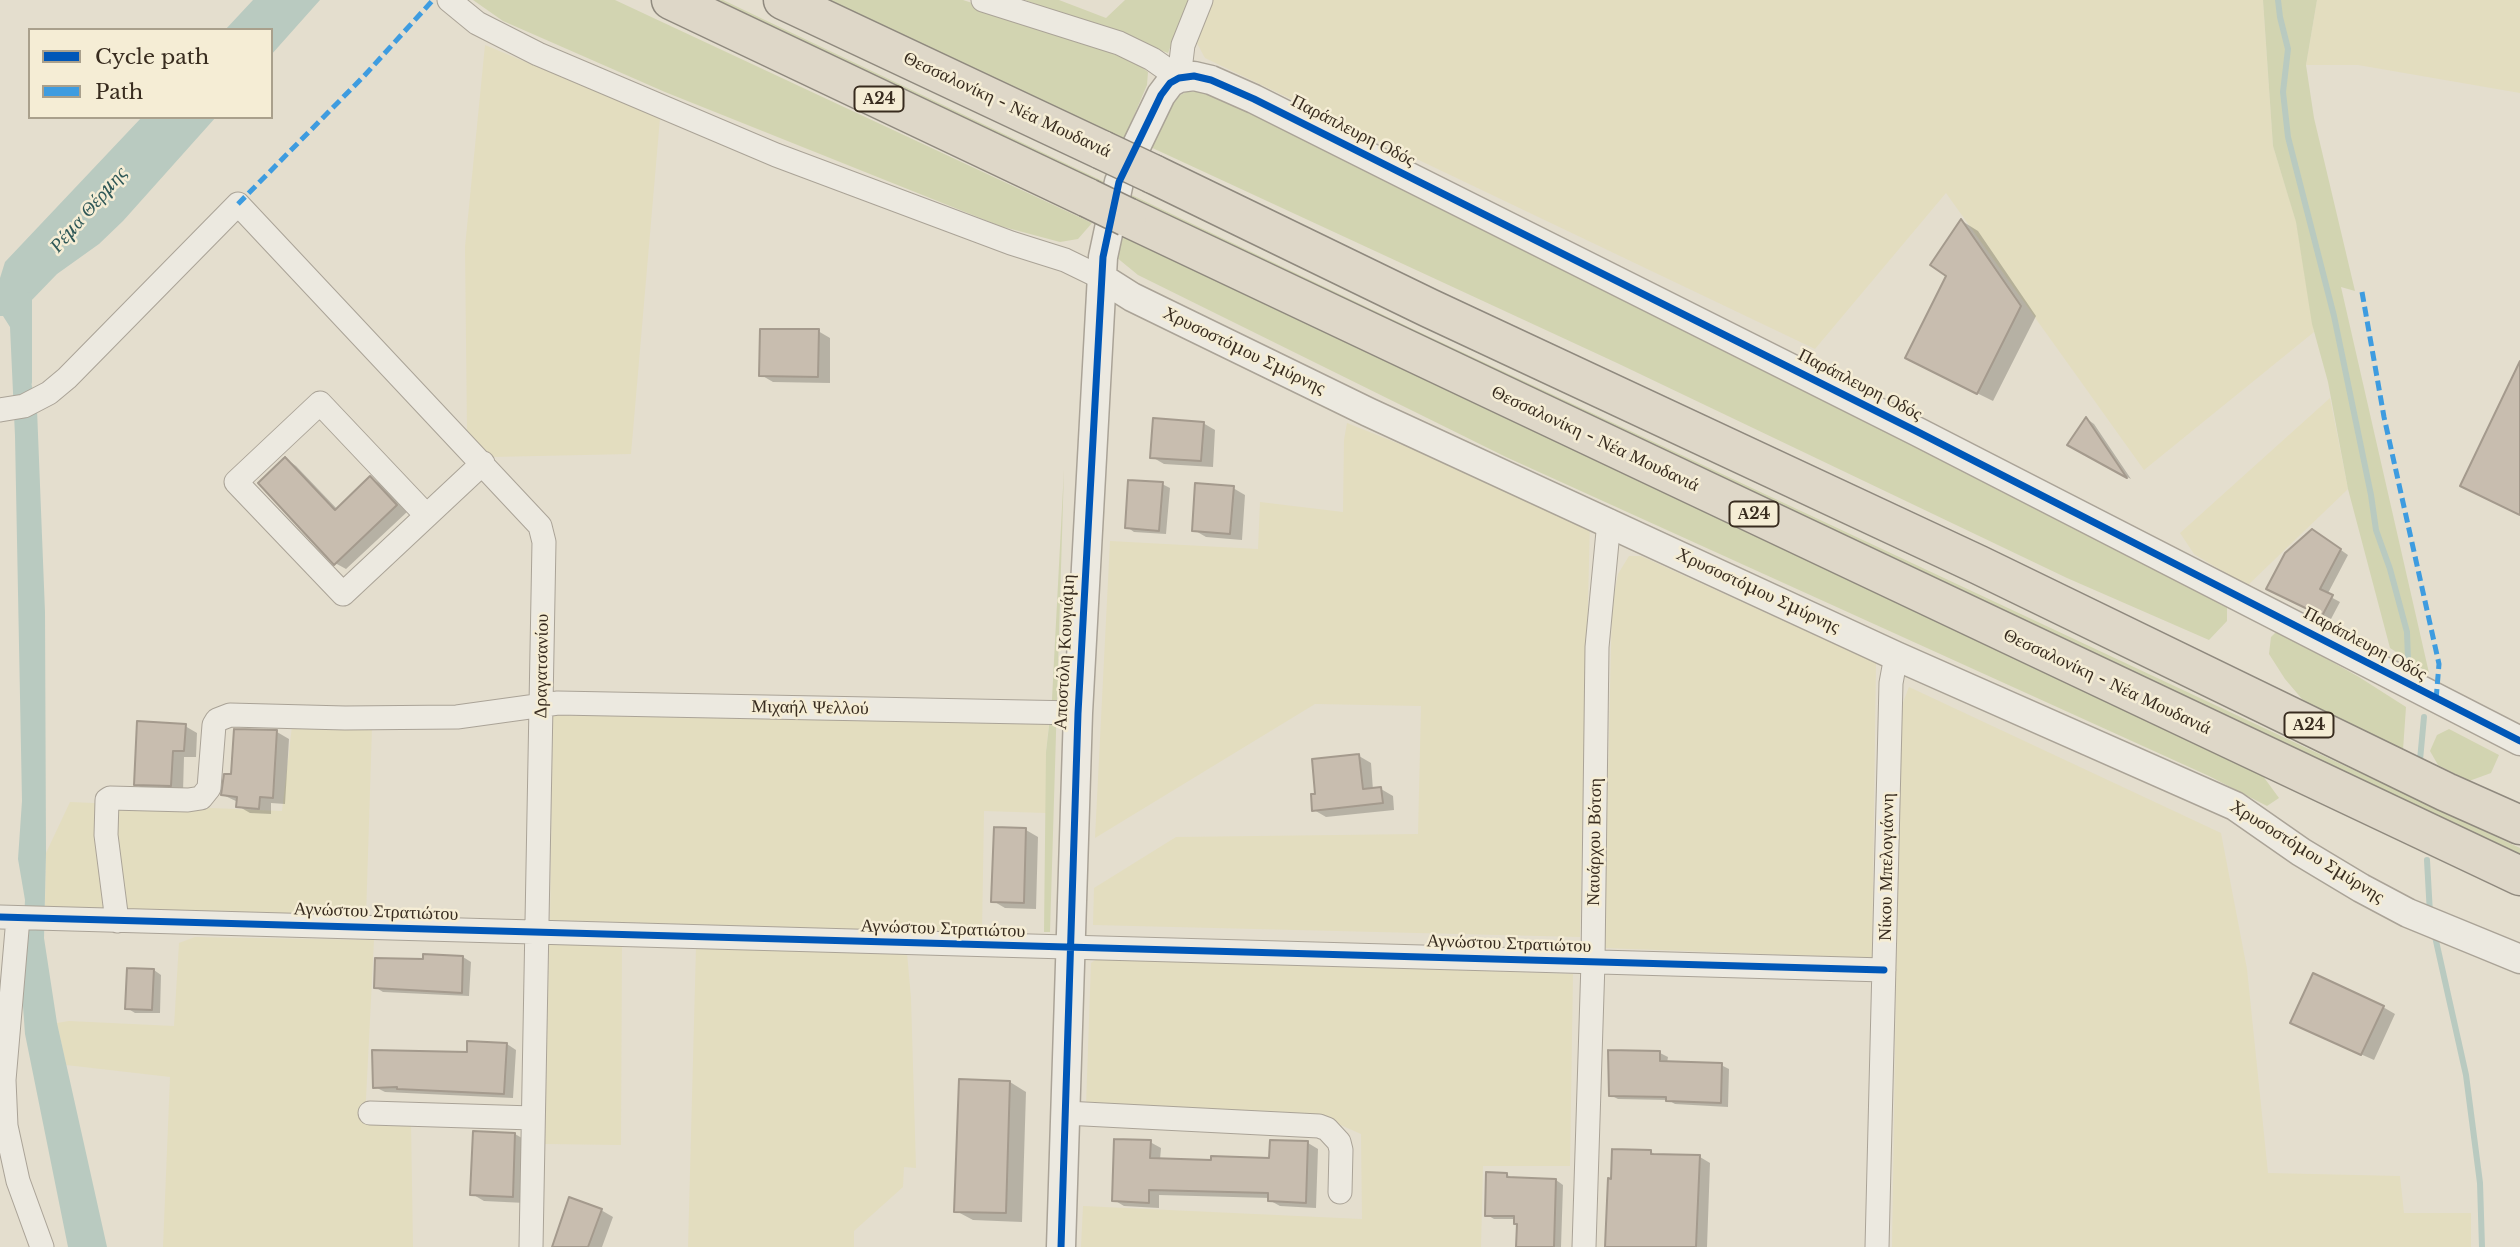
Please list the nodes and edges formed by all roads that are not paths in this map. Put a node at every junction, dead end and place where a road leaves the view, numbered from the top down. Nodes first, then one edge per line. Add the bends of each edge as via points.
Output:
1 (449, 0) edge
2 (671, 0) edge
3 (783, 0) edge
4 (983, 0) edge
5 (1201, 0) edge
6 (1180, 78) junction
7 (1102, 278) junction
8 (1132, 297) junction
9 (1099, 328) junction
10 (0, 410) edge
11 (482, 463) junction
12 (426, 515) junction
13 (1609, 521) junction
14 (1896, 656) junction
15 (542, 704) junction
16 (1078, 713) junction
17 (2520, 741) edge
18 (2520, 825) edge
19 (2520, 876) edge
20 (9, 918) edge
21 (117, 921) junction
22 (536, 933) junction
23 (1071, 948) junction
24 (2520, 959) edge
25 (1593, 962) junction
26 (1884, 970) junction
27 (2, 1080) edge
28 (370, 1113) dead end
29 (1065, 1113) junction
30 (533, 1118) junction
31 (1340, 1192) dead end
32 (42, 1247) edge
33 (531, 1247) edge
34 (1061, 1247) edge
35 (1584, 1247) edge
36 (1877, 1247) edge

1 - 7 street via 477,23 538,54 776,155 1065,260
2 - 19 highway, Θεσσαλονίκη - Νέα Μουδανιά / Α24, bridge
3 - 18 highway, Θεσσαλονίκη - Νέα Μουδανιά / Α24, bridge
4 - 6 street, Παράπλευρη Οδός via 1119,43
5 - 6 street via 1183,45
6 - 7 street, Αποστόλη Κουγιάμη via 1161,94 1119,182
6 - 17 street, Παράπλευρη Οδός via 1211,80 1254,99
7 - 8 street, Χρυσοστόμου Σμύρνης
7 - 9 street, Αποστόλη Κουγιάμη
8 - 9 street
8 - 13 street, Χρυσοστόμου Σμύρνης via 1368,412
9 - 16 street, Αποστόλη Κουγιάμη
10 - 11 street, Δραγατσανίου via 23,406 67,378 238,204
11 - 12 street
11 - 15 street, Δραγατσανίου via 535,518 543,536
12 - 12 street via 342,594 236,482 320,403
13 - 14 street, Χρυσοστόμου Σμύρνης
13 - 25 street, Ναυάρχου Βότση via 1597,647
14 - 24 street, Χρυσοστόμου Σμύρνης via 2235,806 2361,888
14 - 26 street, Νίκου Μπελογιάννη via 1891,683
15 - 16 street, Μιχαήλ Ψελλού
15 - 21 street, Μιχαήλ Ψελλού via 457,717 223,716 214,725 209,788 201,798 107,800 106,835
15 - 22 street, Δραγατσανίου
16 - 23 street, Αποστόλη Κουγιάμη
20 - 21 street, Αγνώστου Στρατιώτου
20 - 27 street
21 - 22 street, Αγνώστου Στρατιώτου
22 - 23 street, Αγνώστου Στρατιώτου
22 - 30 street, Δραγατσανίου
23 - 25 street, Αγνώστου Στρατιώτου
23 - 29 street, Αποστόλη Κουγιάμη
25 - 26 street, Αγνώστου Στρατιώτου
25 - 35 street, Ναυάρχου Βότση
26 - 36 street, Νίκου Μπελογιάννη
27 - 32 street via 18,1181
28 - 30 street
29 - 31 street via 1319,1126 1339,1142
29 - 34 street, Αποστόλη Κουγιάμη
30 - 33 street, Δραγατσανίου

